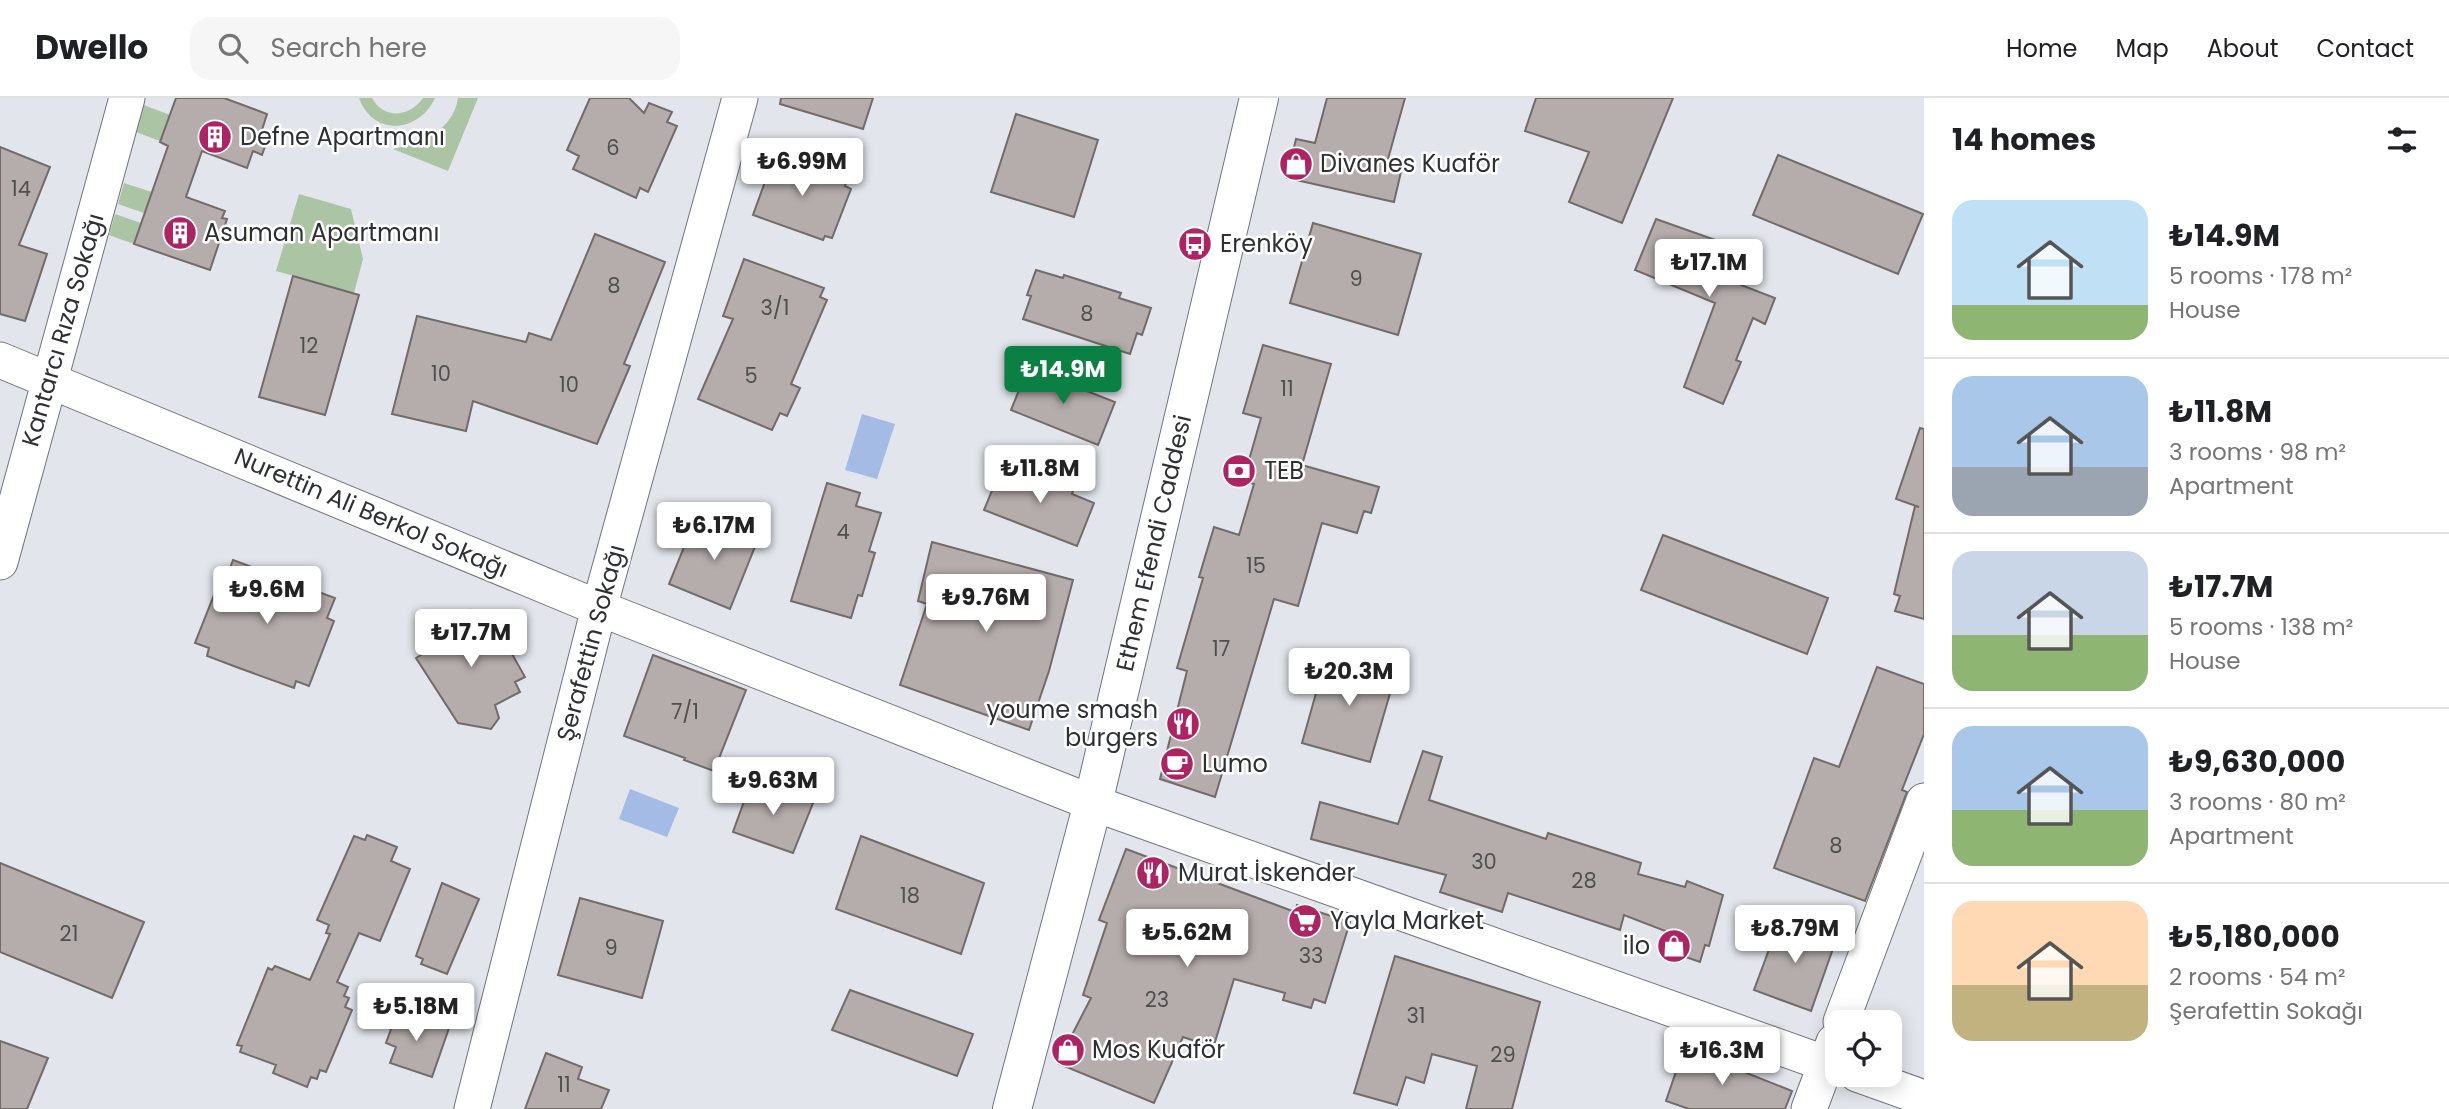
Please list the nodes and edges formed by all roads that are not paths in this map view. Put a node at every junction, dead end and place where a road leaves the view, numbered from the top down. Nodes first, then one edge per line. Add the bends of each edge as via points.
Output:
1 (127, 98) edge
2 (740, 98) edge
3 (1259, 98) edge
4 (0, 360) edge
5 (48, 380) junction
6 (0, 562) edge
7 (599, 608) junction
8 (1924, 801) edge
9 (1093, 803) junction
10 (1846, 1010) edge
11 (1825, 1054) edge
12 (1825, 1082) edge
13 (1900, 1087) edge
14 (1924, 1098) edge
15 (472, 1109) edge
16 (1012, 1109) edge
17 (1809, 1109) edge

1 - 5 street, Kantarcı Rıza Sokağı
2 - 7 street, Şerafettin Sokağı
3 - 9 main road, Ethem Efendi Caddesi
4 - 5 street, Nurettin Ali Berkol Sokağı
5 - 6 street, Kantarcı Rıza Sokağı
5 - 7 street, Nurettin Ali Berkol Sokağı
7 - 9 street, Nurettin Ali Berkol Sokağı
7 - 15 street, Şerafettin Sokağı
8 - 10 street
9 - 11 street, Nurettin Ali Berkol Sokağı
9 - 16 main road, Ethem Efendi Caddesi
12 - 17 street
13 - 14 street, Nurettin Ali Berkol Sokağı

